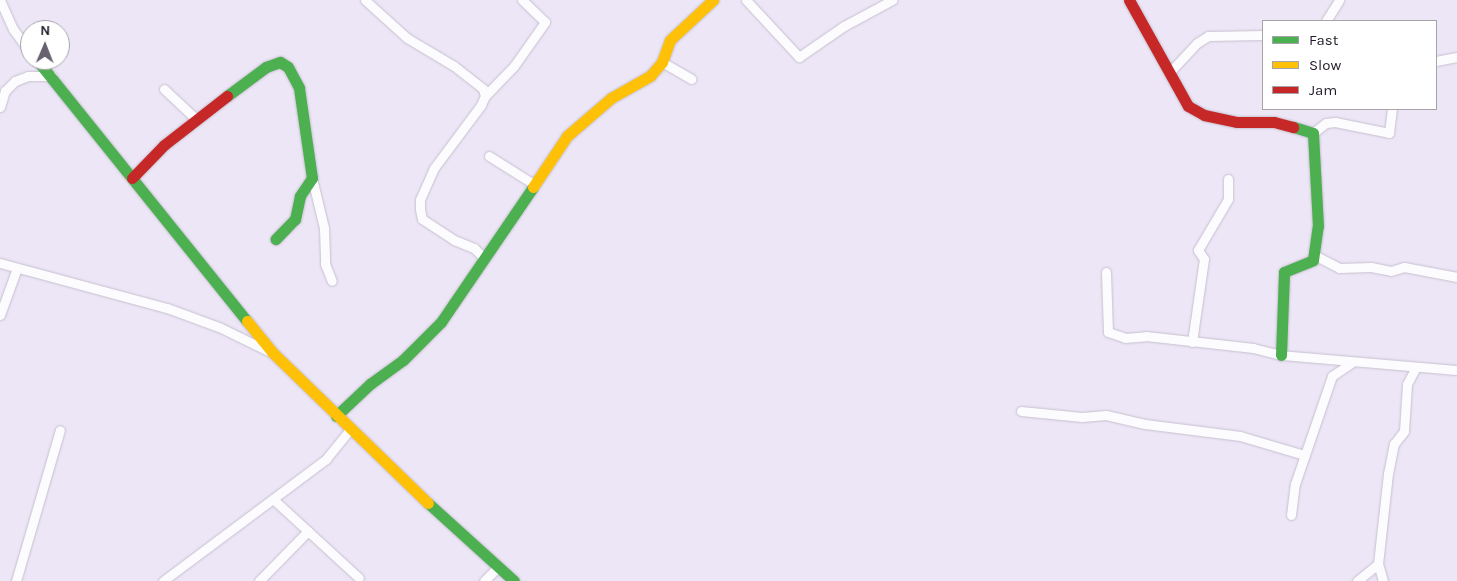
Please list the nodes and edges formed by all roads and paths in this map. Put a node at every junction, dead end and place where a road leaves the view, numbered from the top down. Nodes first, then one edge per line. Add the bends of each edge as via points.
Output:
1 (0, 0) edge
2 (365, 0) edge
3 (522, 0) edge
4 (713, 0) edge
5 (746, 0) edge
6 (892, 0) edge
7 (1129, 0) edge
8 (1339, 0) edge
9 (1327, 20) edge
10 (1262, 35) edge
11 (20, 39) edge
12 (1457, 57) edge
13 (1437, 61) edge
14 (662, 62) junction
15 (46, 70) edge
16 (1169, 73) junction
17 (52, 76) junction
18 (691, 79) dead end
19 (164, 89) dead end
20 (485, 96) junction
21 (0, 107) edge
22 (1392, 110) edge
23 (196, 119) junction
24 (1314, 134) junction
25 (489, 156) dead end
26 (132, 178) junction
27 (312, 178) junction
28 (1228, 179) dead end
29 (535, 185) junction
30 (276, 238) dead end
31 (1314, 255) junction
32 (484, 258) junction
33 (0, 264) edge
34 (17, 268) junction
35 (1106, 272) dead end
36 (1457, 277) edge
37 (332, 281) dead end
38 (0, 315) edge
39 (1192, 342) junction
40 (272, 352) junction
41 (1281, 354) junction
42 (1353, 362) junction
43 (1415, 369) junction
44 (1457, 370) edge
45 (1021, 411) dead end
46 (336, 416) junction
47 (350, 429) junction
48 (60, 430) dead end
49 (1304, 455) junction
50 (274, 500) junction
51 (1291, 515) dead end
52 (308, 531) junction
53 (1378, 564) junction
54 (497, 568) junction
55 (359, 578) dead end
56 (16, 581) edge
57 (163, 581) edge
58 (259, 581) edge
59 (484, 581) edge
60 (514, 581) edge
61 (1356, 581) edge
62 (1383, 581) edge

1 - 11 street
2 - 20 street via 411,41 476,82
3 - 20 street via 545,22 514,66
4 - 14 street via 670,40
5 - 6 street via 798,57 844,26
7 - 16 street via 1149,31
8 - 9 street
10 - 16 street via 1208,36
12 - 13 street
14 - 18 street
14 - 29 street via 650,76 586,117 568,136
15 - 17 street
16 - 24 street via 1188,106 1204,115 1237,122 1274,122
17 - 21 street via 28,76 15,81 5,91
17 - 26 street
19 - 23 street
20 - 32 street via 471,121 434,168 420,200 422,219 454,240 474,248
22 - 24 street via 1389,132 1335,122 1326,123
23 - 26 street via 164,145
23 - 27 street via 266,67 280,62 288,66 299,88
24 - 31 street via 1318,226
25 - 29 street
26 - 40 street
27 - 30 street via 300,196 295,219
27 - 37 street via 324,228 325,264
28 - 39 street via 1228,199 1198,250 1204,260
29 - 32 street
31 - 36 street via 1339,268 1371,267 1391,271 1404,267
31 - 41 street via 1308,264 1284,272
32 - 46 street via 441,322 393,369 370,384
33 - 34 street
34 - 38 street
34 - 40 street via 168,308
35 - 39 street via 1108,332 1125,338 1146,336
39 - 41 street
40 - 46 street
41 - 42 street
42 - 43 street
42 - 49 street via 1332,376
43 - 44 street
43 - 53 street via 1407,384 1404,431 1394,444
45 - 49 street via 1082,417 1106,415 1146,424 1240,436
46 - 47 street
47 - 50 street via 326,459
47 - 54 street
48 - 56 street
49 - 51 street
50 - 52 street
50 - 57 street
52 - 55 street
52 - 58 street
53 - 61 street
53 - 62 street
54 - 59 street
54 - 60 street

